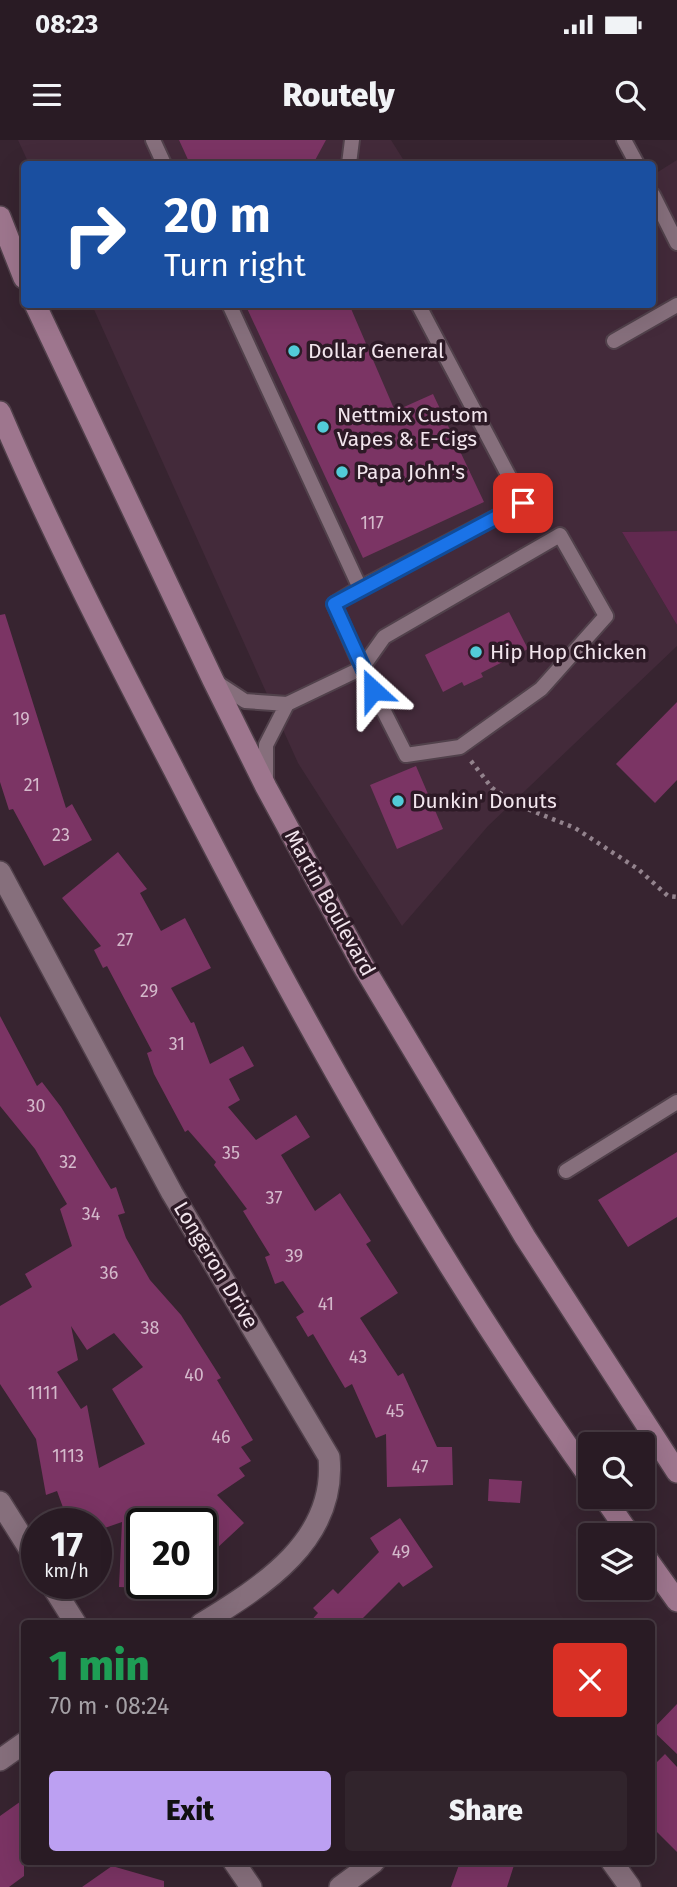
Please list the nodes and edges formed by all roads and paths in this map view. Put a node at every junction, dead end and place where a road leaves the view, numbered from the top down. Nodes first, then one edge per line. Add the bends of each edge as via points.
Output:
1 (153, 140) edge
2 (352, 140) edge
3 (624, 140) edge
4 (163, 161) edge
5 (349, 161) edge
6 (635, 161) edge
7 (656, 201) edge
8 (0, 216) edge
9 (677, 243) edge
10 (21, 270) edge
11 (677, 305) edge
12 (38, 308) edge
13 (231, 308) edge
14 (420, 308) edge
15 (614, 341) dead end
16 (0, 412) edge
17 (360, 588) junction
18 (362, 668) junction
19 (213, 680) junction
20 (287, 704) junction
21 (460, 747) junction
22 (266, 787) junction
23 (0, 872) edge
24 (677, 897) edge
25 (677, 1101) edge
26 (566, 1171) dead end
27 (578, 1461) edge
28 (677, 1472) edge
29 (0, 1502) edge
30 (21, 1535) edge
31 (655, 1570) edge
32 (60, 1599) edge
33 (677, 1601) edge
34 (74, 1620) edge
35 (207, 1620) edge
36 (21, 1745) edge
37 (0, 1760) edge
38 (236, 1865) edge
39 (370, 1865) edge
40 (614, 1865) edge
41 (251, 1887) edge
42 (340, 1887) edge
43 (630, 1887) edge

1 - 4 lane
2 - 5 lane
3 - 6 lane
7 - 9 lane
8 - 10 main road
11 - 15 lane
12 - 19 main road, Martin Boulevard
13 - 17 lane
14 - 17 lane via 523,503
16 - 27 main road via 37,500 132,689 323,1051 532,1396
17 - 18 lane via 334,604
18 - 20 lane
18 - 21 lane via 406,755
18 - 21 lane via 384,637 560,535 606,616 541,689
19 - 20 lane via 245,701
19 - 22 main road, Martin Boulevard
20 - 22 lane via 266,745
21 - 24 path via 492,788 520,806 575,828 638,869 667,896
22 - 28 main road, Martin Boulevard via 362,964 524,1237
23 - 35 street, Longeron Drive via 172,1193 329,1457 326,1501 318,1524 303,1545 264,1583
25 - 26 lane
29 - 30 street
31 - 33 main road
32 - 34 street
36 - 37 street
38 - 41 street
39 - 42 street
40 - 43 street

